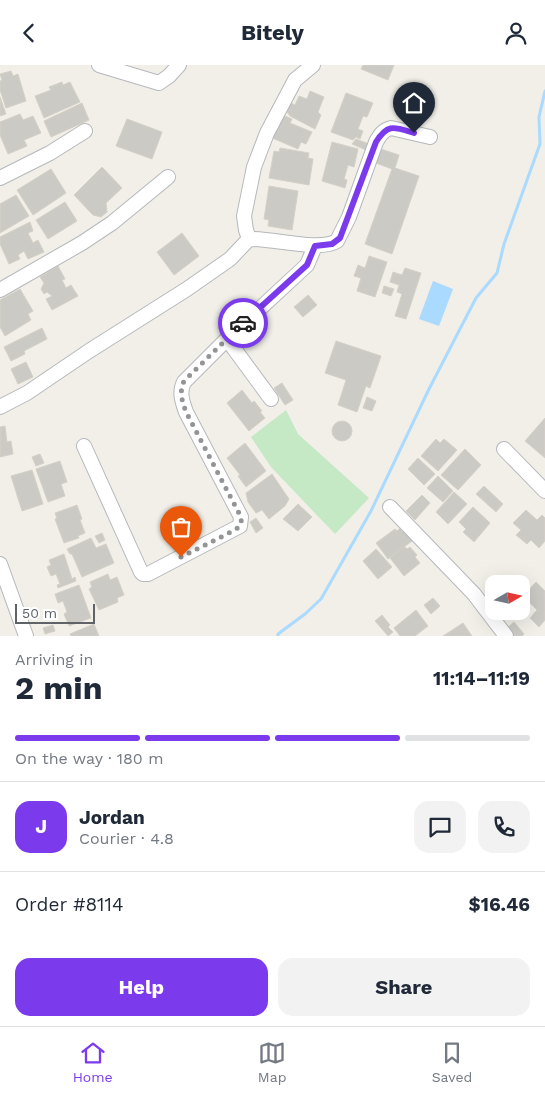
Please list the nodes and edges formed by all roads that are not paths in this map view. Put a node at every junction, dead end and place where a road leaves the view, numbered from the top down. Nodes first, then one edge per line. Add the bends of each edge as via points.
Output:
1 (99, 65) edge
2 (179, 65) edge
3 (313, 65) edge
4 (85, 131) dead end
5 (430, 137) dead end
6 (168, 177) dead end
7 (0, 178) edge
8 (250, 239) junction
9 (315, 246) junction
10 (0, 290) edge
11 (227, 339) junction
12 (271, 399) dead end
13 (0, 407) edge
14 (84, 447) dead end
15 (504, 449) dead end
16 (544, 488) edge
17 (390, 507) dead end
18 (0, 564) edge
19 (26, 636) edge
20 (506, 636) edge

1 - 2 street via 159,83
3 - 8 street via 294,80 254,167 244,216
4 - 7 street
5 - 9 street via 397,128 386,129 376,142 340,238 332,244
6 - 10 street via 112,223
8 - 9 street
8 - 13 street via 230,259 187,289 27,393
9 - 11 street via 307,265
11 - 12 street
11 - 14 street via 184,381 181,396 186,412 241,517 240,526 143,574
15 - 16 street
17 - 20 street via 474,594
18 - 19 street

